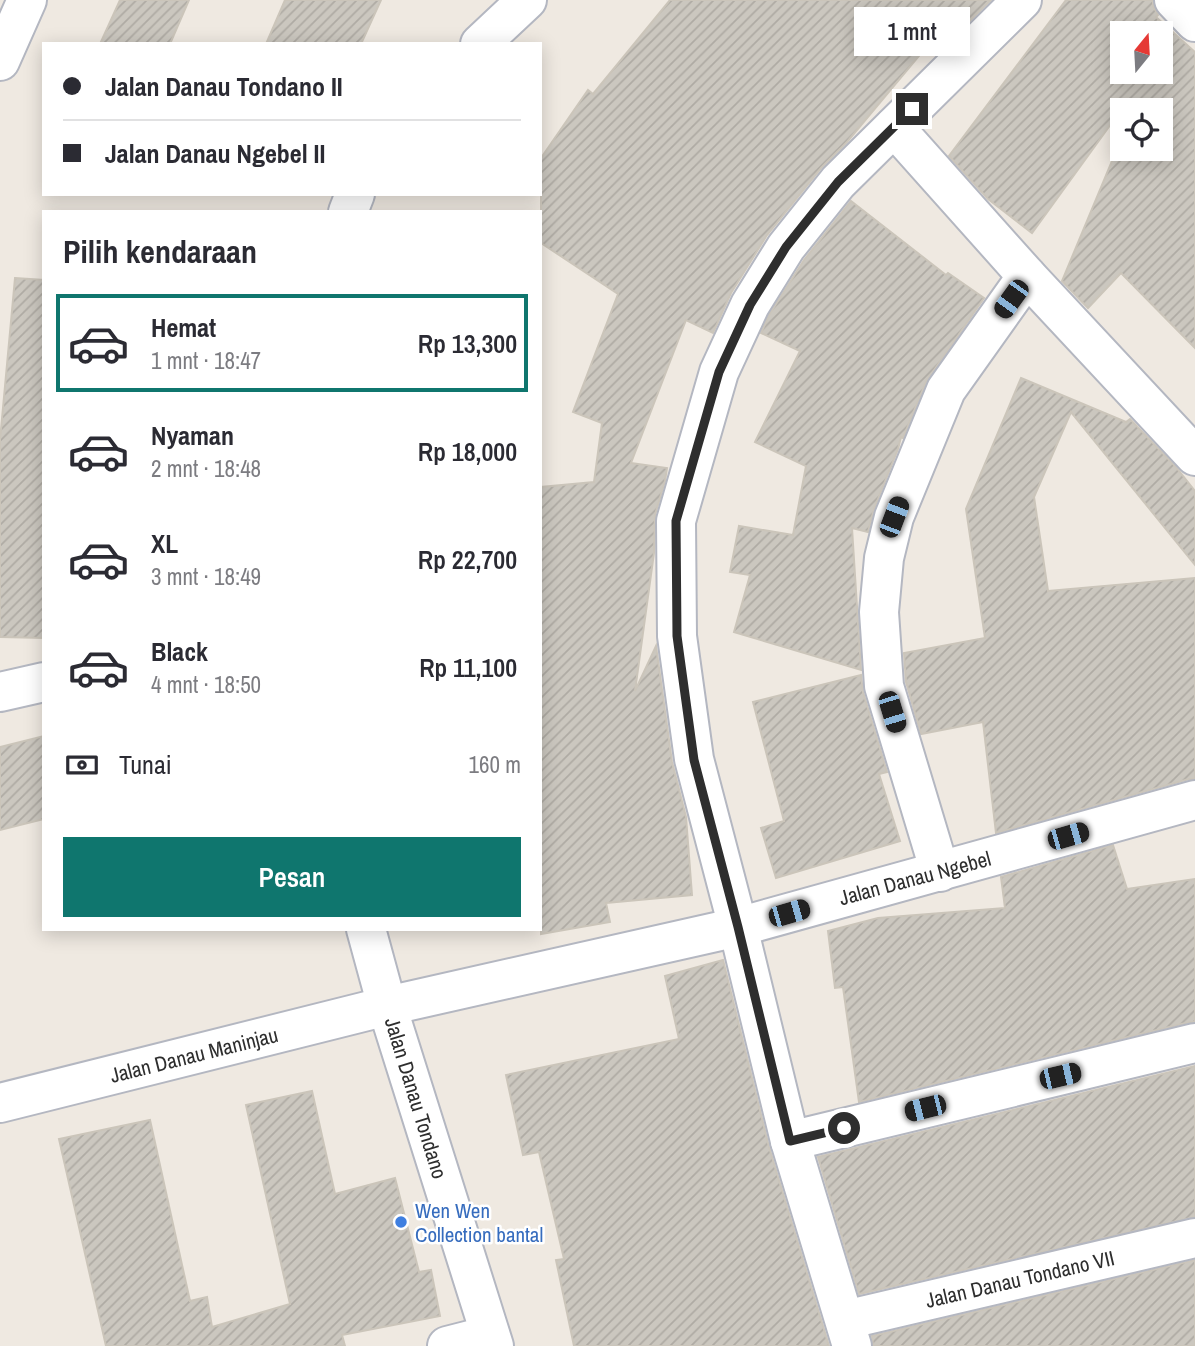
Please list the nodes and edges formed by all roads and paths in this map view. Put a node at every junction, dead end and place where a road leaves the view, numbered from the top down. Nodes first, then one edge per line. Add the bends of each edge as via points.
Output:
1 (27, 0) edge
2 (527, 0) edge
3 (1022, 0) edge
4 (1174, 0) edge
5 (1195, 22) edge
6 (482, 42) edge
7 (0, 61) edge
8 (894, 127) junction
9 (1027, 276) junction
10 (1195, 456) edge
11 (42, 682) edge
12 (0, 692) edge
13 (1195, 800) edge
14 (940, 872) junction
15 (738, 927) junction
16 (367, 931) edge
17 (387, 1006) junction
18 (1195, 1043) edge
19 (0, 1103) edge
20 (790, 1141) junction
21 (1195, 1238) edge
22 (849, 1333) edge
23 (492, 1341) edge
24 (447, 1346) edge

1 - 7 street
2 - 6 street
3 - 8 street
4 - 5 street
8 - 9 street
8 - 15 street via 838,182 786,247 750,305 719,372 676,521 677,636 694,760
9 - 10 street
9 - 14 street via 946,390 894,517 884,558 879,612 884,686
11 - 12 street
13 - 14 street, Jalan Danau Ngebel
14 - 15 street, Jalan Danau Ngebel
15 - 17 street, Jalan Danau Ngebel
15 - 20 street
16 - 17 street, Jalan Danau Tondano
17 - 19 street, Jalan Danau Maninjau
17 - 23 street, Jalan Danau Tondano
18 - 20 street
20 - 22 street
21 - 22 street, Jalan Danau Tondano VII
23 - 24 street

